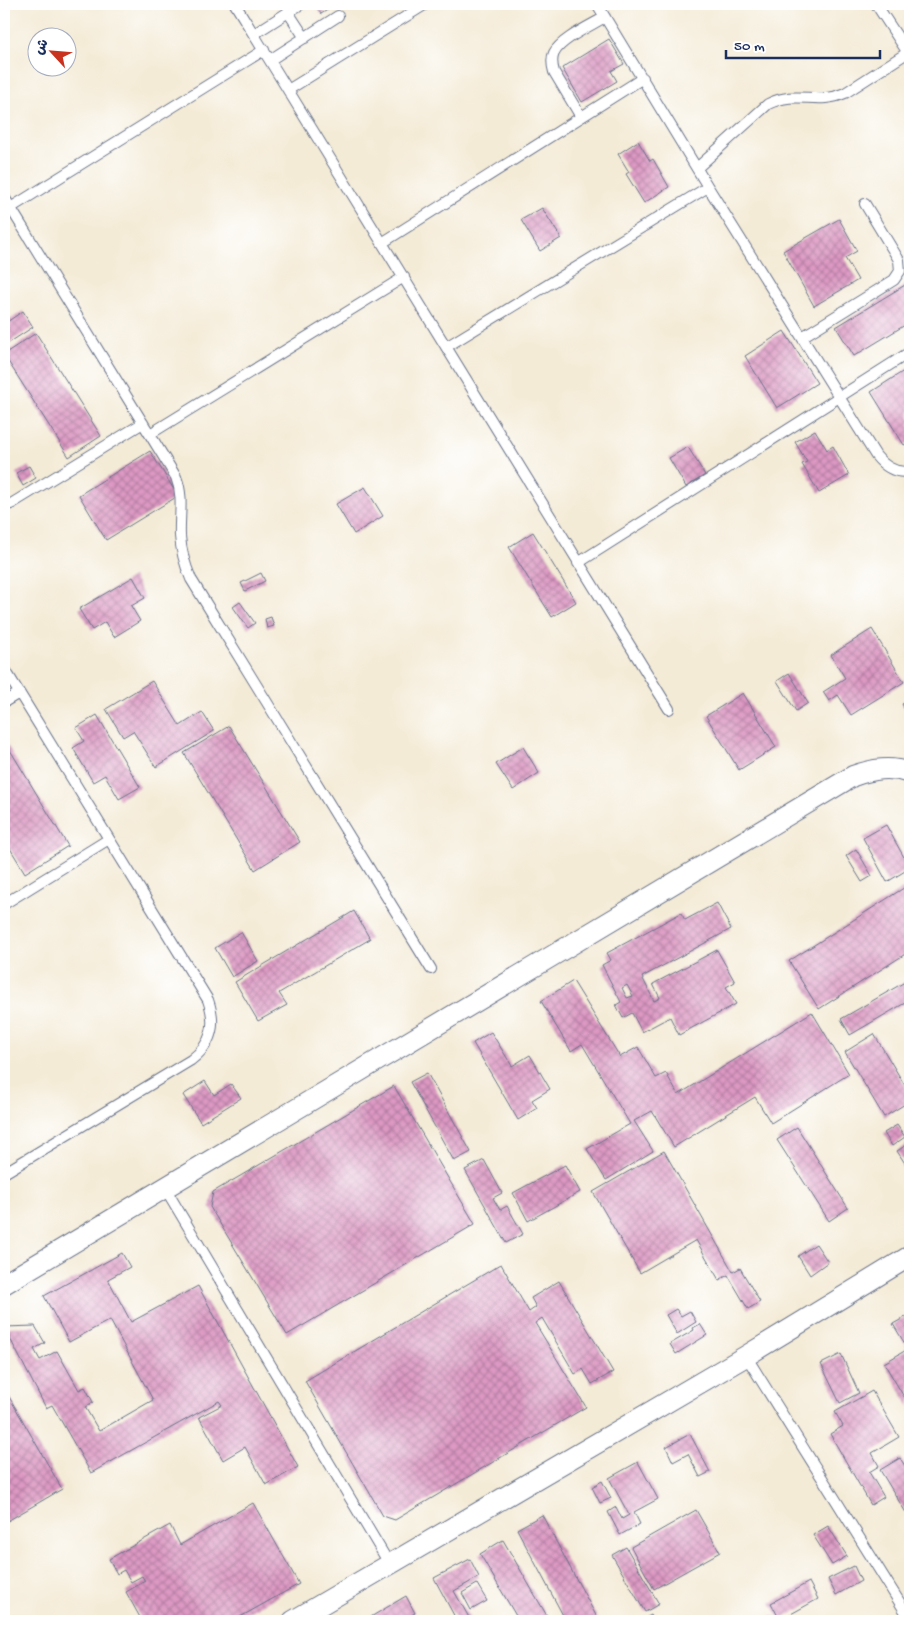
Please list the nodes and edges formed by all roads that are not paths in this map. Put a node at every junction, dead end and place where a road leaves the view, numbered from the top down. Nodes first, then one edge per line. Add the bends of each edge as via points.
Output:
1 (235, 4) edge
2 (301, 4) edge
3 (426, 4) edge
4 (597, 4) edge
5 (876, 4) edge
6 (288, 12) junction
7 (338, 16) dead end
8 (605, 17) junction
9 (254, 34) junction
10 (305, 38) junction
11 (264, 50) junction
12 (909, 52) edge
13 (270, 60) junction
14 (643, 78) junction
15 (288, 90) junction
16 (581, 117) junction
17 (697, 168) junction
18 (708, 187) junction
19 (4, 197) edge
20 (865, 204) dead end
21 (7, 210) edge
22 (382, 243) junction
23 (404, 278) junction
24 (802, 337) junction
25 (446, 347) junction
26 (910, 352) edge
27 (840, 397) junction
28 (143, 423) junction
29 (150, 434) junction
30 (910, 471) edge
31 (4, 506) edge
32 (578, 562) junction
33 (4, 668) edge
34 (19, 693) junction
35 (4, 702) edge
36 (668, 709) dead end
37 (910, 773) edge
38 (109, 839) junction
39 (4, 904) edge
40 (431, 969) dead end
41 (4, 1173) edge
42 (165, 1188) junction
43 (910, 1256) edge
44 (4, 1284) edge
45 (746, 1356) junction
46 (390, 1565) junction
47 (910, 1619) edge
48 (293, 1621) edge

1 - 9 lane
2 - 6 lane
3 - 15 lane
4 - 8 lane
5 - 12 lane
6 - 9 lane
6 - 10 lane
7 - 10 lane
8 - 14 lane
8 - 16 lane via 557,47 553,55 554,72
9 - 11 lane
10 - 13 lane
11 - 13 lane
11 - 21 lane
12 - 17 lane via 835,98 789,96 768,104
13 - 15 lane
14 - 16 lane
14 - 17 lane
15 - 22 lane
16 - 22 lane
17 - 18 lane
18 - 24 lane
18 - 25 lane
19 - 21 lane
20 - 24 lane via 899,260 898,276
21 - 28 lane
22 - 23 lane
23 - 25 lane
23 - 29 lane
24 - 27 lane
25 - 32 lane
26 - 27 lane
27 - 30 lane via 881,463 897,471
27 - 32 lane
28 - 29 lane
28 - 31 lane
29 - 40 lane via 179,484 181,546 191,579
32 - 36 lane
33 - 34 lane
34 - 35 lane
34 - 38 lane
37 - 42 street via 885,768 853,776
38 - 39 lane
38 - 41 lane via 208,1000 212,1011 212,1034 192,1060
42 - 44 street
42 - 46 lane
43 - 45 street
45 - 46 street
45 - 47 lane
46 - 48 street

